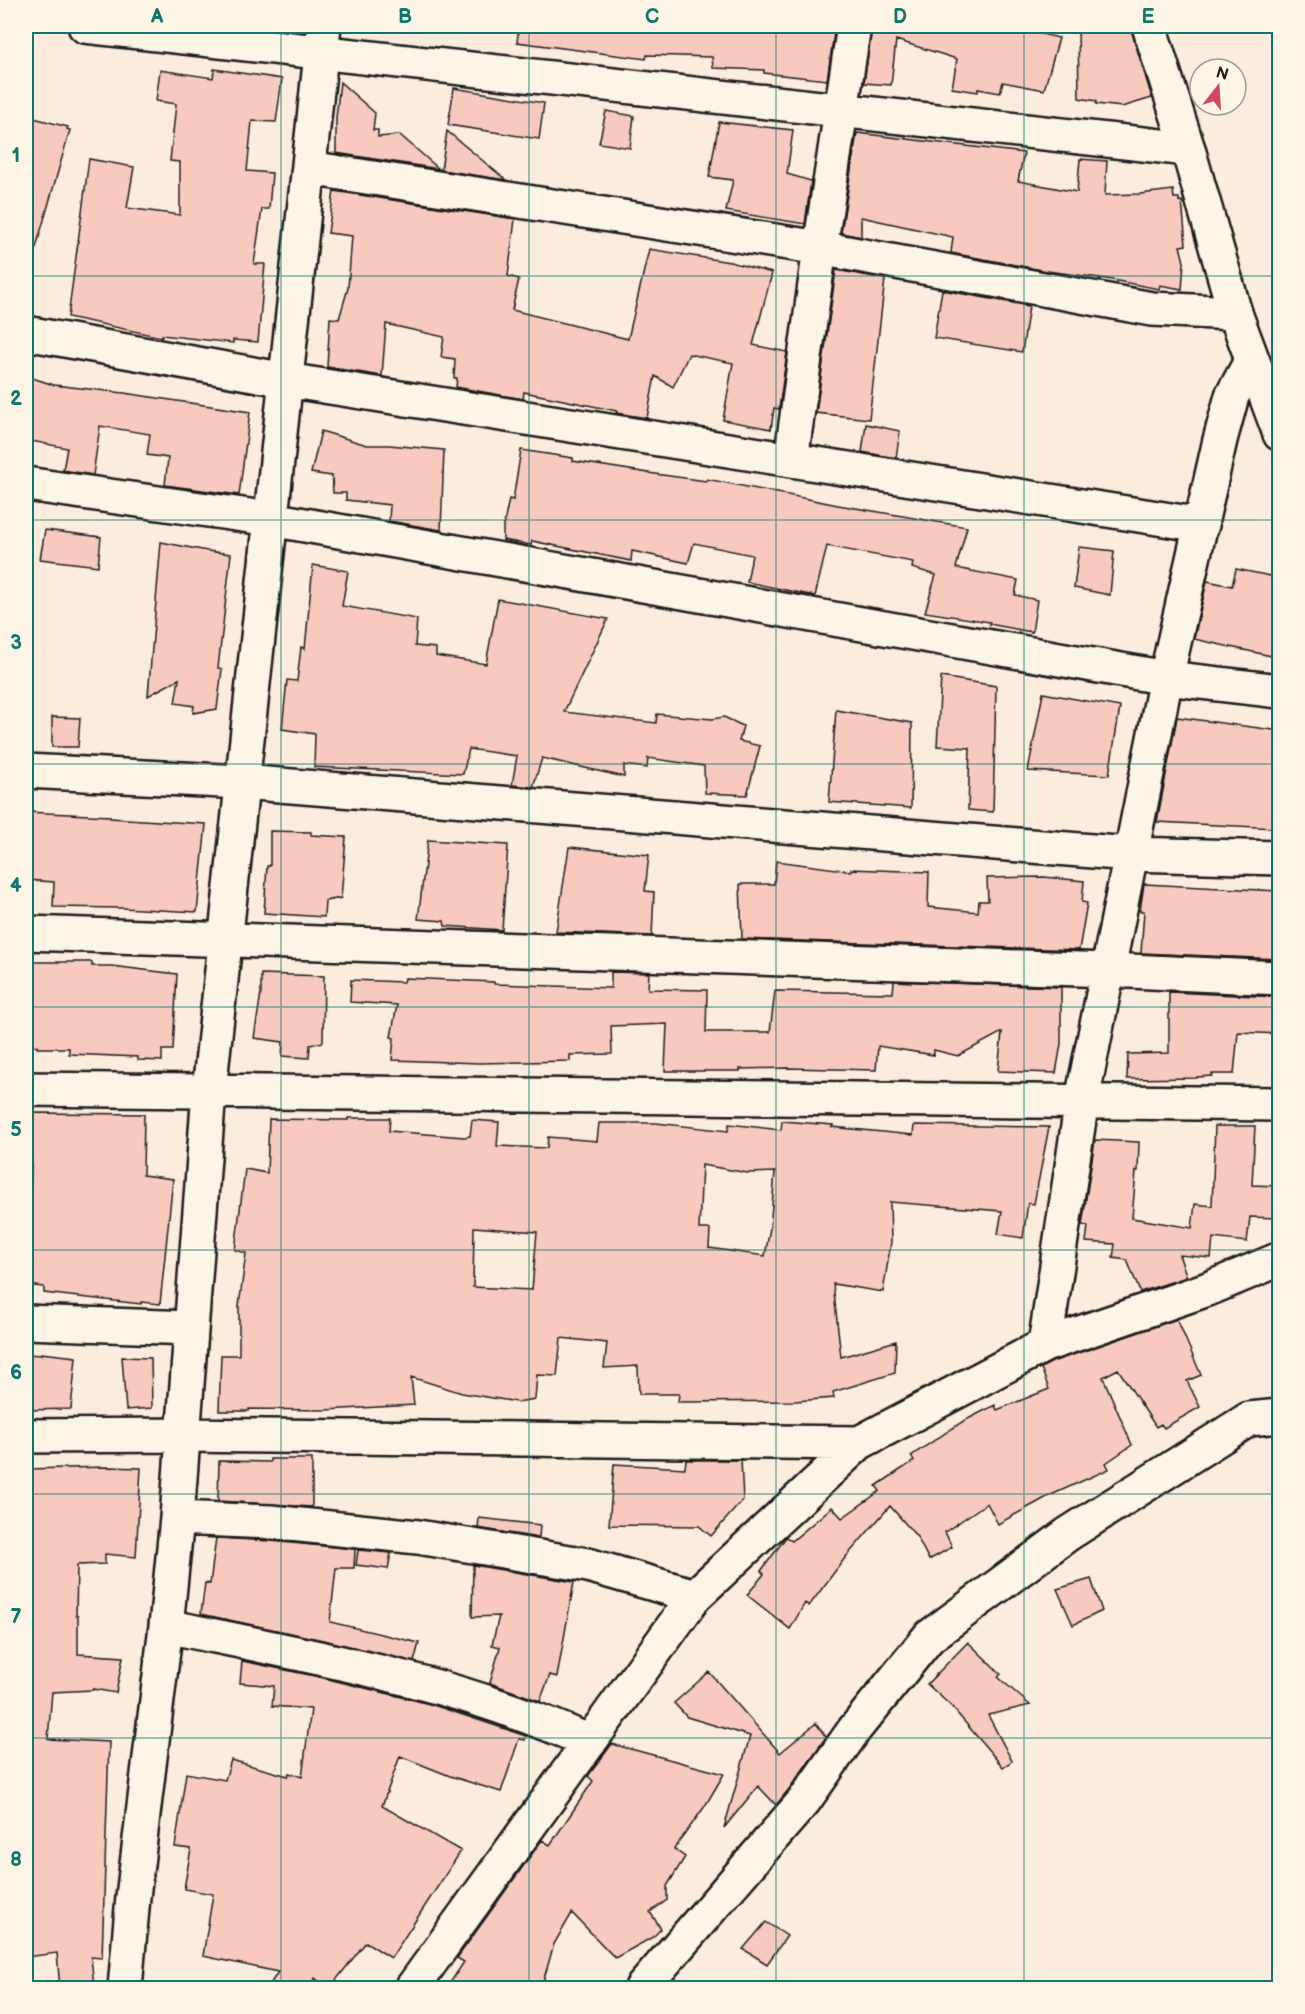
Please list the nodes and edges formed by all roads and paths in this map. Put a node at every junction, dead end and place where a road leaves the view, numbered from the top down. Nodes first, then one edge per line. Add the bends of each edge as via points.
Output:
1 (85, 26) edge
2 (854, 26) edge
3 (1149, 26) edge
4 (323, 39) edge
5 (841, 111) junction
6 (1188, 149) junction
7 (309, 168) junction
8 (820, 248) junction
9 (1235, 313) junction
10 (26, 333) edge
11 (1251, 361) junction
12 (286, 380) junction
13 (1280, 434) edge
14 (791, 460) junction
15 (26, 484) edge
16 (271, 519) junction
17 (1202, 525) junction
18 (1166, 678) junction
19 (1280, 691) edge
20 (26, 771) edge
21 (242, 783) junction
22 (1130, 854) junction
23 (1280, 858) edge
24 (26, 933) edge
25 (225, 939) junction
26 (1108, 970) junction
27 (1280, 978) edge
28 (26, 1089) edge
29 (208, 1091) junction
30 (1082, 1100) junction
31 (1280, 1104) edge
32 (1280, 1259) edge
33 (26, 1322) edge
34 (191, 1328) junction
35 (1046, 1345) junction
36 (1280, 1416) edge
37 (183, 1435) junction
38 (26, 1436) edge
39 (859, 1443) junction
40 (177, 1518) junction
41 (695, 1596) junction
42 (166, 1626) junction
43 (590, 1742) junction
44 (125, 1989) edge
45 (412, 1989) edge
46 (642, 1989) edge

1 - 4 street
2 - 5 street
3 - 6 street
4 - 5 street
4 - 7 street
5 - 6 street
5 - 8 street
6 - 9 street
7 - 8 street
7 - 12 street
8 - 9 street via 1152,309
8 - 14 street
9 - 11 street
10 - 12 street
11 - 13 street
11 - 17 street via 1232,396
12 - 14 street
12 - 16 street
14 - 17 street
15 - 16 street
16 - 18 street
16 - 21 street
17 - 18 street
18 - 19 street
18 - 22 street
20 - 21 street
21 - 22 street
21 - 25 street
22 - 23 street
22 - 26 street
24 - 25 street
25 - 26 street
25 - 29 street
26 - 27 street
26 - 30 street
28 - 29 street
29 - 30 street
29 - 34 street
30 - 31 street
30 - 35 street
32 - 35 street via 1208,1289
33 - 34 street
34 - 37 street
35 - 39 street
36 - 46 street via 1250,1419 1068,1534 929,1637 854,1730 804,1801
37 - 38 street
37 - 39 street
37 - 40 street
39 - 41 street
40 - 41 street via 271,1522 418,1537 588,1565
40 - 42 street
41 - 43 street
42 - 43 street via 453,1690 546,1722
42 - 44 street
43 - 45 street

